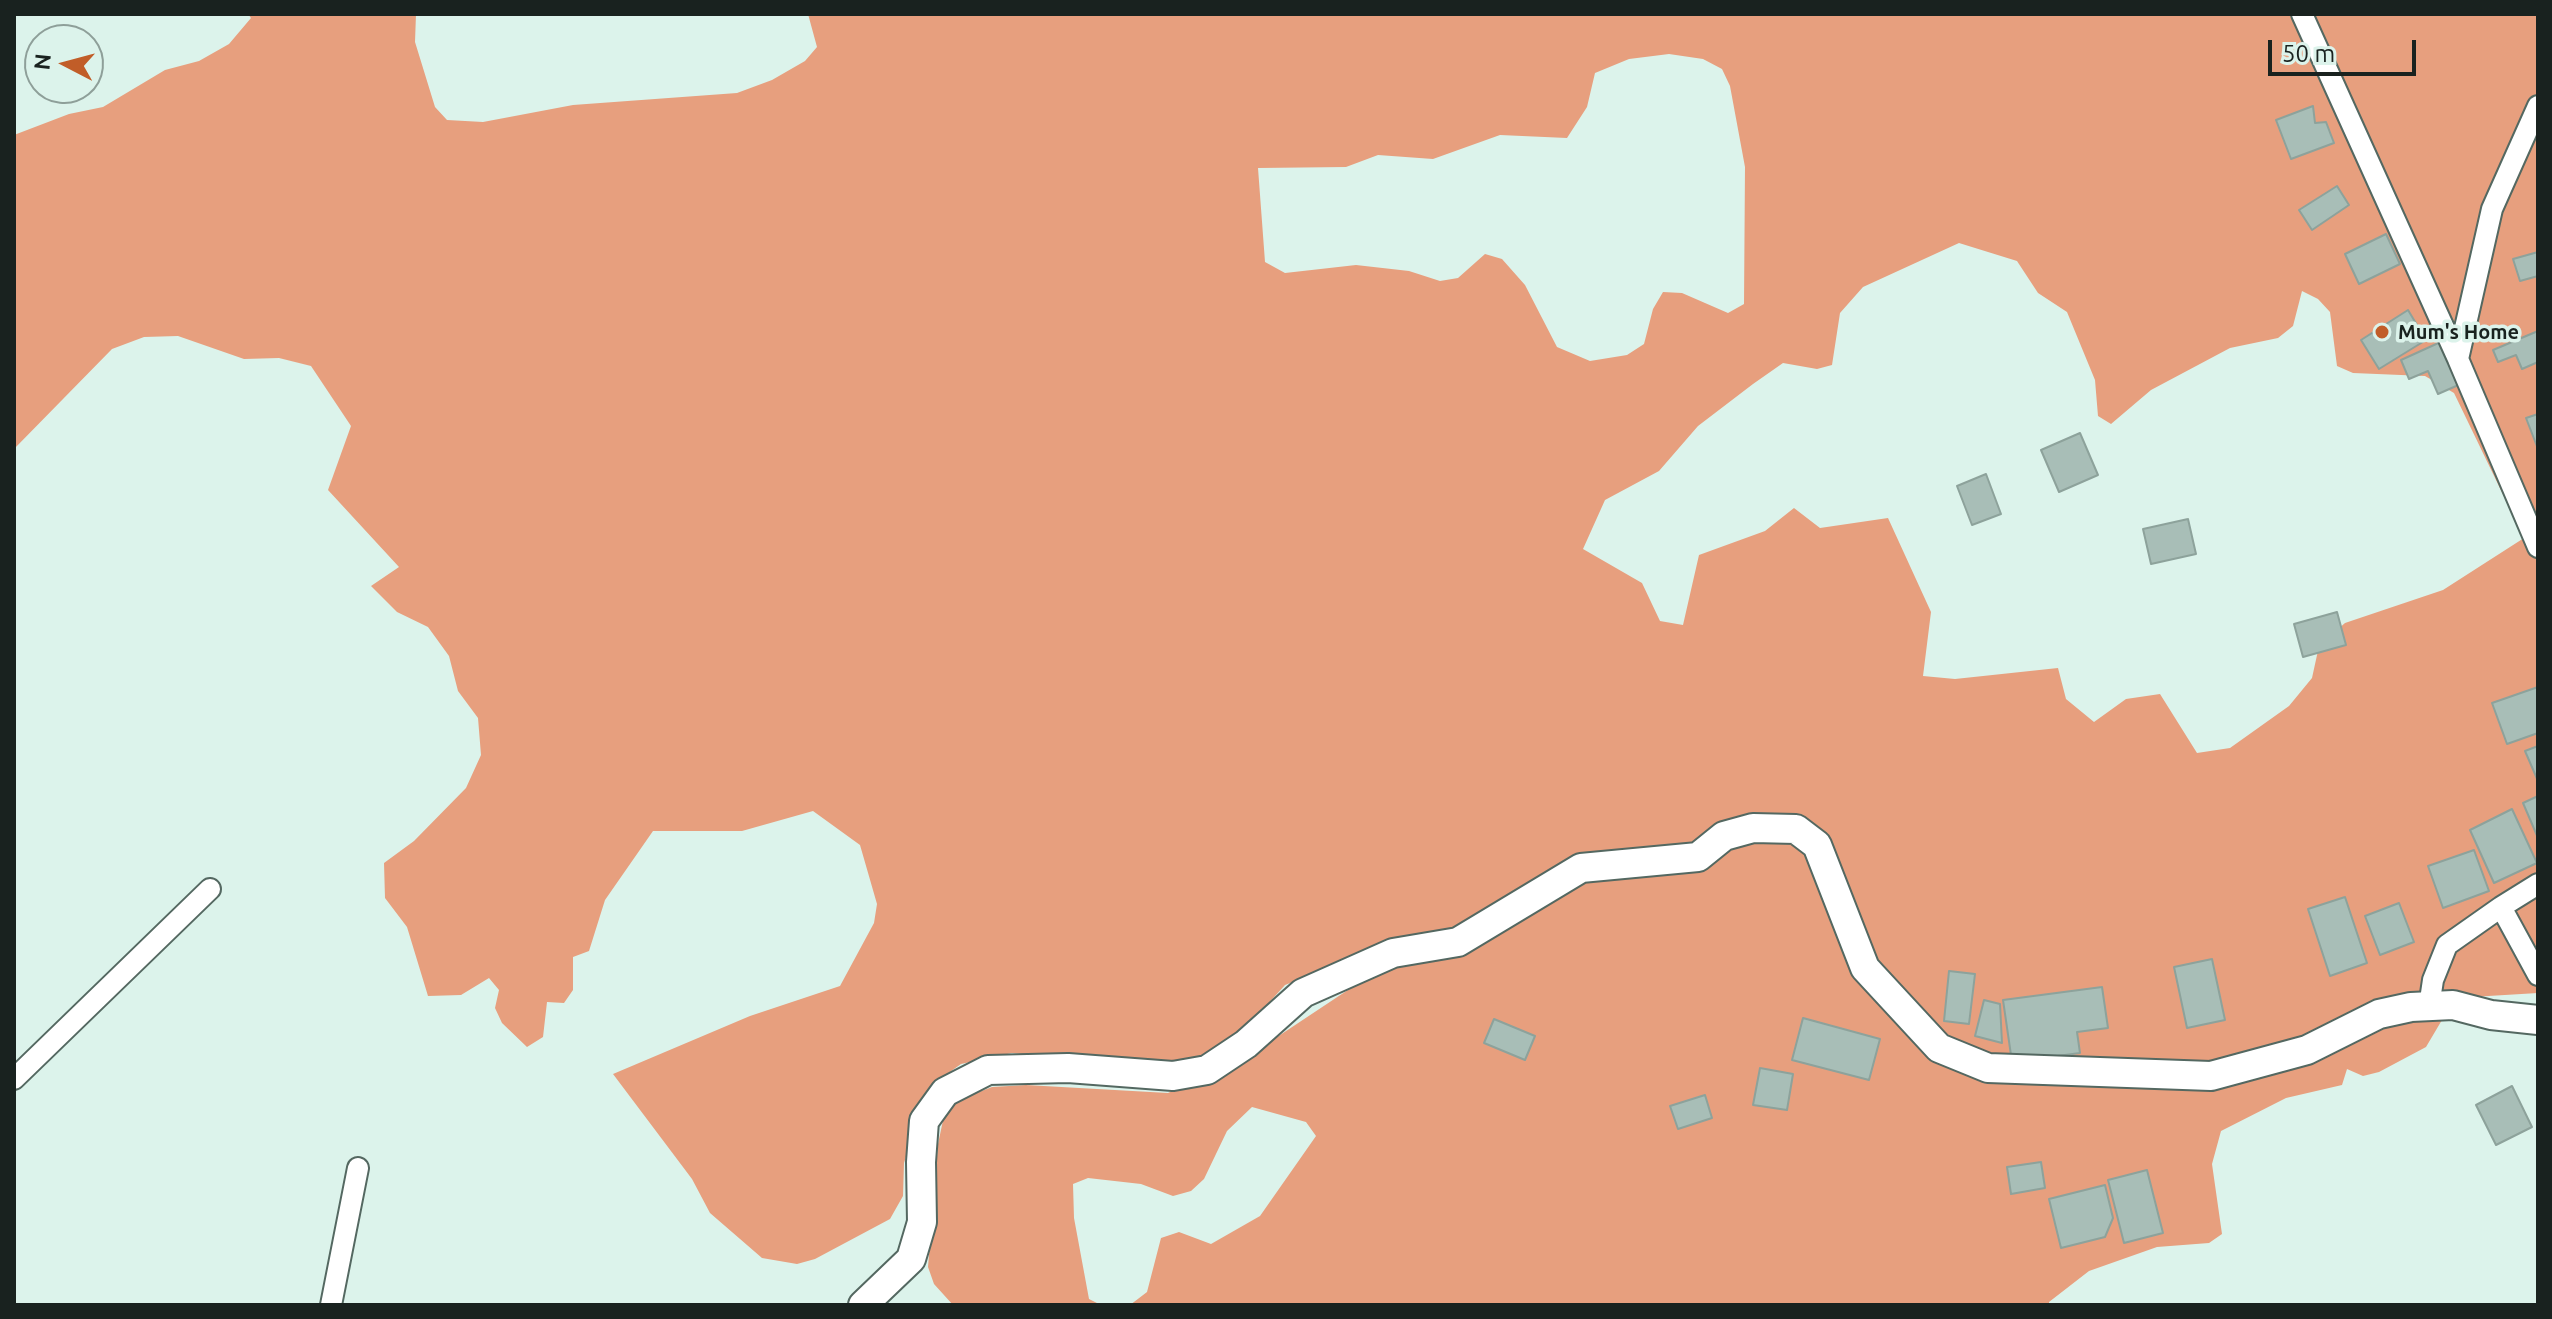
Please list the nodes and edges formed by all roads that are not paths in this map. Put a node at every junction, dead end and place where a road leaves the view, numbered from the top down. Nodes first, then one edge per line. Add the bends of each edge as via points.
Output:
1 (2302, 14) edge
2 (2538, 106) edge
3 (2458, 359) junction
4 (2538, 547) edge
5 (2538, 884) edge
6 (210, 889) dead end
7 (2501, 907) junction
8 (2538, 975) edge
9 (2429, 1007) junction
10 (2538, 1020) edge
11 (14, 1079) edge
12 (358, 1168) dead end
13 (331, 1305) edge
14 (863, 1305) edge

1 - 3 street
2 - 3 street via 2492,209
3 - 4 street
5 - 7 street
6 - 11 street
7 - 8 street
7 - 9 street via 2447,945
9 - 10 main road via 2453,1005
9 - 14 main road via 2379,1014 2307,1050 2211,1076 1988,1068 1939,1048 1865,968 1817,845 1796,829 1753,828 1724,836 1698,857 1581,868 1458,942 1393,953 1303,993 1246,1044 1207,1070 1173,1076 1068,1068 988,1070 945,1092 924,1121 922,1222 911,1259
12 - 13 street

